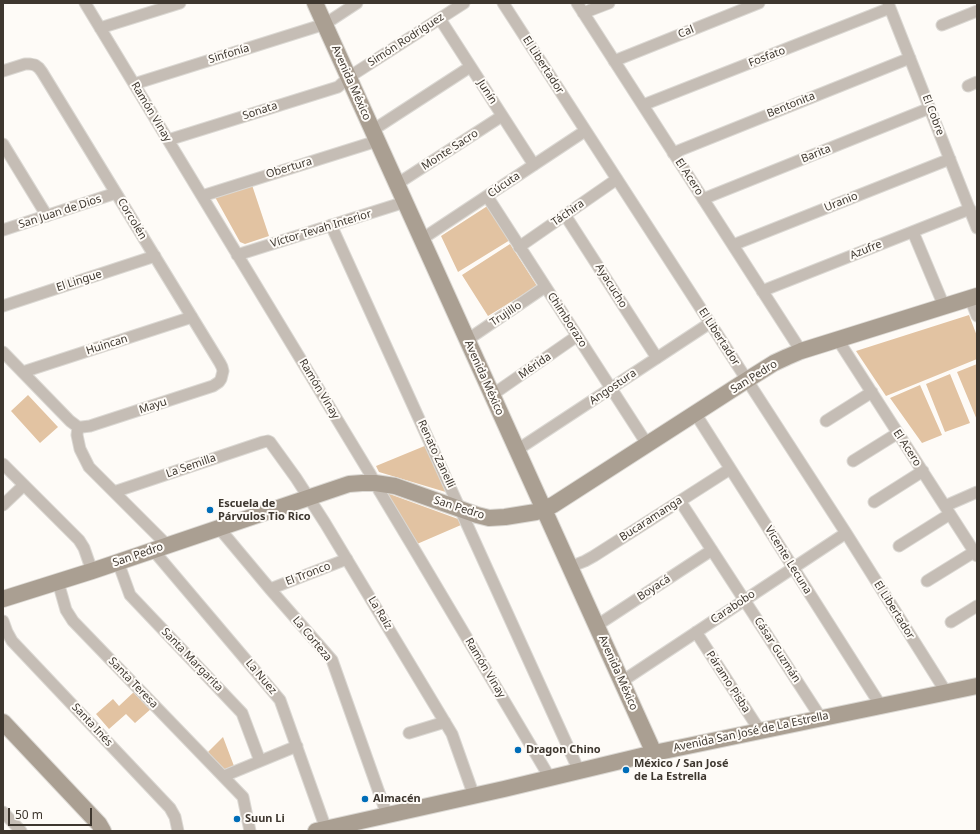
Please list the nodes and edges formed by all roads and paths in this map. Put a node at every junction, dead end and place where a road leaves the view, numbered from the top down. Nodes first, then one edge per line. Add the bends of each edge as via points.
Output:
1 (85, 3) edge
2 (180, 3) edge
3 (315, 3) edge
4 (357, 3) edge
5 (464, 3) edge
6 (503, 3) edge
7 (577, 3) edge
8 (609, 3) edge
9 (759, 3) edge
10 (889, 6) edge
11 (977, 11) edge
12 (583, 13) junction
13 (440, 19) junction
14 (325, 24) junction
15 (942, 25) dead end
16 (100, 28) junction
17 (910, 58) junction
18 (614, 61) junction
19 (470, 67) junction
20 (3, 71) edge
21 (349, 77) junction
22 (134, 84) junction
23 (643, 105) junction
24 (930, 108) junction
25 (502, 116) junction
26 (585, 130) junction
27 (375, 136) junction
28 (168, 140) junction
29 (3, 144) edge
30 (673, 153) junction
31 (950, 159) junction
32 (534, 165) junction
33 (617, 179) junction
34 (397, 184) junction
35 (116, 193) junction
36 (202, 196) junction
37 (487, 196) junction
38 (703, 199) junction
39 (405, 202) junction
40 (970, 209) junction
41 (566, 215) junction
42 (47, 216) junction
43 (331, 225) junction
44 (977, 228) edge
45 (3, 230) edge
46 (913, 232) junction
47 (422, 239) junction
48 (733, 245) junction
49 (519, 247) junction
50 (237, 255) junction
51 (155, 256) junction
52 (545, 287) junction
53 (762, 291) junction
54 (973, 297) edge
55 (3, 306) edge
56 (944, 306) junction
57 (977, 316) edge
58 (192, 317) junction
59 (710, 323) junction
60 (577, 336) junction
61 (467, 340) junction
62 (838, 340) junction
63 (801, 351) junction
64 (3, 352) edge
65 (657, 358) junction
66 (23, 372) junction
67 (222, 376) joint
68 (747, 380) junction
69 (611, 388) junction
70 (872, 392) junction
71 (492, 395) junction
72 (696, 413) junction
73 (826, 422) dead end
74 (78, 427) junction
75 (898, 433) junction
76 (268, 441) joint
77 (647, 444) junction
78 (517, 450) junction
79 (853, 461) dead end
80 (3, 464) edge
81 (730, 468) junction
82 (923, 471) junction
83 (375, 483) junction
84 (24, 485) junction
85 (114, 492) junction
86 (977, 492) edge
87 (308, 498) junction
88 (680, 501) junction
89 (874, 502) dead end
90 (3, 505) edge
91 (544, 509) junction
92 (461, 510) junction
93 (947, 510) junction
94 (219, 528) junction
95 (846, 533) junction
96 (899, 546) dead end
97 (160, 548) junction
98 (712, 550) junction
99 (976, 554) edge
100 (347, 559) junction
101 (118, 562) junction
102 (570, 567) junction
103 (793, 568) junction
104 (92, 570) junction
105 (927, 581) dead end
106 (58, 582) junction
107 (270, 589) junction
108 (3, 599) edge
109 (744, 600) junction
110 (977, 606) edge
111 (3, 621) edge
112 (952, 622) dead end
113 (596, 626) junction
114 (696, 632) junction
115 (621, 682) junction
116 (977, 686) edge
117 (946, 692) junction
118 (881, 706) junction
119 (821, 718) junction
120 (3, 722) edge
121 (445, 722) junction
122 (760, 730) junction
123 (409, 733) dead end
124 (297, 746) junction
125 (654, 753) junction
126 (260, 762) junction
127 (579, 771) junction
128 (224, 776) junction
129 (550, 778) junction
130 (474, 796) junction
131 (3, 812) edge
132 (387, 815) junction
133 (321, 830) edge
134 (21, 831) edge
135 (103, 831) edge
136 (178, 831) edge
137 (250, 831) edge

1 - 16 street, Ramón Vinay
2 - 16 street
3 - 14 street, Avenida México
4 - 14 street, Sinfonía
5 - 13 street, Simón Rodríguez
6 - 26 street, El Libertador
7 - 12 street, El Acero
8 - 12 street
9 - 18 street, Cal
10 - 17 street, El Cobre
10 - 23 street, Fosfato
11 - 15 street
12 - 18 street, El Acero
13 - 19 street, Junín
13 - 21 street, Simón Rodríguez
14 - 21 street, Avenida México
14 - 22 street, Sinfonía
16 - 22 street, Ramón Vinay
17 - 24 street, El Cobre
17 - 30 street, Bentonita
18 - 23 street, El Acero
19 - 25 street, Junín
19 - 27 street, Obertura
20 - 35 street, Corcolén via 25,64 39,68
21 - 27 street, Avenida México
21 - 28 street, Sonata via 338,87
22 - 28 street, Ramón Vinay
23 - 30 street, El Acero
24 - 31 street, El Cobre
24 - 38 street, Barita
25 - 32 street, Junín
25 - 34 street, Monte Sacro
26 - 32 street, Cúcuta
26 - 33 street, El Libertador
27 - 34 street, Avenida México
27 - 36 street, Obertura
28 - 36 street, Ramón Vinay
29 - 42 street
30 - 38 street, El Acero
31 - 40 street, El Cobre
31 - 48 street, Uranio
32 - 37 street, Cúcuta
33 - 41 street, Táchira
33 - 59 street, El Libertador
34 - 39 street, Avenida México
35 - 42 street, San Juan de Dios
35 - 51 street, Corcolén
36 - 50 street, Ramón Vinay
37 - 47 street, Cúcuta
37 - 49 street, Chimborazo
38 - 48 street, El Acero
39 - 43 street, Víctor Tevah Interior
39 - 47 street, Avenida México
40 - 44 street, El Cobre
40 - 46 street, Azufre
41 - 49 street, Táchira
41 - 65 street, Ayacucho
42 - 45 street, San Juan de Dios
43 - 50 street, Víctor Tevah Interior
43 - 92 street, Renato Zanelli
46 - 53 street, Azufre
46 - 56 street
47 - 61 street, Avenida México
48 - 53 street, El Acero
49 - 52 street, Chimborazo
50 - 83 street, Ramón Vinay
51 - 55 street, El Lingue
51 - 58 street, Corcolén
52 - 60 street, Chimborazo
52 - 61 street, Trujillo
53 - 63 street, El Acero
54 - 56 street, San Pedro
54 - 57 street
56 - 62 street, San Pedro
58 - 66 street, Huincan
58 - 67 street, Corcolén via 222,367
59 - 65 street, Angostura
59 - 68 street, El Libertador
60 - 69 street, Chimborazo
60 - 71 street, Mérida
61 - 71 street, Avenida México
62 - 63 street, San Pedro
62 - 70 street, El Acero
63 - 68 street, San Pedro via 774,363
64 - 66 street
65 - 69 street, Angostura
66 - 74 street
67 - 74 street, Mayu via 213,386 90,426
68 - 72 street, San Pedro
68 - 95 street, El Libertador
69 - 77 street, Chimborazo
69 - 78 street, Angostura
70 - 73 street
70 - 75 street, El Acero
71 - 78 street, Avenida México
72 - 77 street, San Pedro
72 - 81 street, Vicente Lecuna
74 - 85 street, La Nuez via 80,449 89,467
75 - 79 street
75 - 82 street, El Acero
76 - 85 street, La Semilla
76 - 87 street, La Raíz via 273,444
77 - 91 street, San Pedro
78 - 91 street, Avenida México
80 - 84 street
81 - 88 street, Bucaramanga
81 - 103 street, Vicente Lecuna
82 - 89 street
82 - 93 street, El Acero
83 - 87 street, San Pedro via 349,484
83 - 92 street, San Pedro via 395,486
83 - 129 street, Ramón Vinay
84 - 90 street
84 - 104 street via 80,540
85 - 97 street, La Nuez
86 - 93 street
87 - 94 street, San Pedro
87 - 100 street, La Raíz
88 - 98 street, Cásar Guzmán
88 - 102 street, Bucaramanga via 585,561
91 - 92 street, San Pedro via 497,518 483,517
91 - 102 street, Avenida México
92 - 127 street, Renato Zanelli
93 - 96 street
93 - 99 street, El Acero
94 - 97 street, San Pedro
94 - 107 street, La Corteza
95 - 103 street, Carabobo
95 - 117 street, El Libertador
97 - 101 street, San Pedro
97 - 124 street, La Nuez via 280,700
98 - 109 street, Cásar Guzmán
98 - 113 street, Boyacá
99 - 105 street
100 - 107 street, El Tronco
100 - 121 street, La Raíz
101 - 104 street, San Pedro
101 - 126 street, Santa Margarita via 130,595 242,713
102 - 113 street, Avenida México
103 - 109 street, Carabobo
103 - 118 street, Vicente Lecuna
104 - 106 street, San Pedro
106 - 108 street, San Pedro
106 - 128 street, Santa Teresa via 66,610 73,621
107 - 132 street, La Corteza via 332,660
109 - 114 street, Carabobo
109 - 119 street, Cásar Guzmán
110 - 112 street
111 - 136 street, Santa Inés via 12,641 170,808
113 - 115 street, Avenida México
114 - 115 street, Carabobo
114 - 122 street, Páramo Pisba
115 - 125 street, Avenida México
116 - 117 street, Avenida San José de La Estrella
117 - 118 street, Avenida San José de La Estrella
118 - 119 street, Avenida San José de La Estrella
119 - 122 street, Avenida San José de La Estrella
120 - 135 street
121 - 123 street
121 - 130 street, La Raíz via 452,734
122 - 125 street, Avenida San José de La Estrella
124 - 126 street
124 - 133 street, La Nuez
125 - 127 street, Avenida San José de La Estrella
126 - 128 street
127 - 129 street, Avenida San José de La Estrella
128 - 137 street, Santa Teresa via 243,796
129 - 130 street, Avenida San José de La Estrella
130 - 132 street, Avenida San José de La Estrella
131 - 134 street
132 - 133 street, Avenida San José de La Estrella

